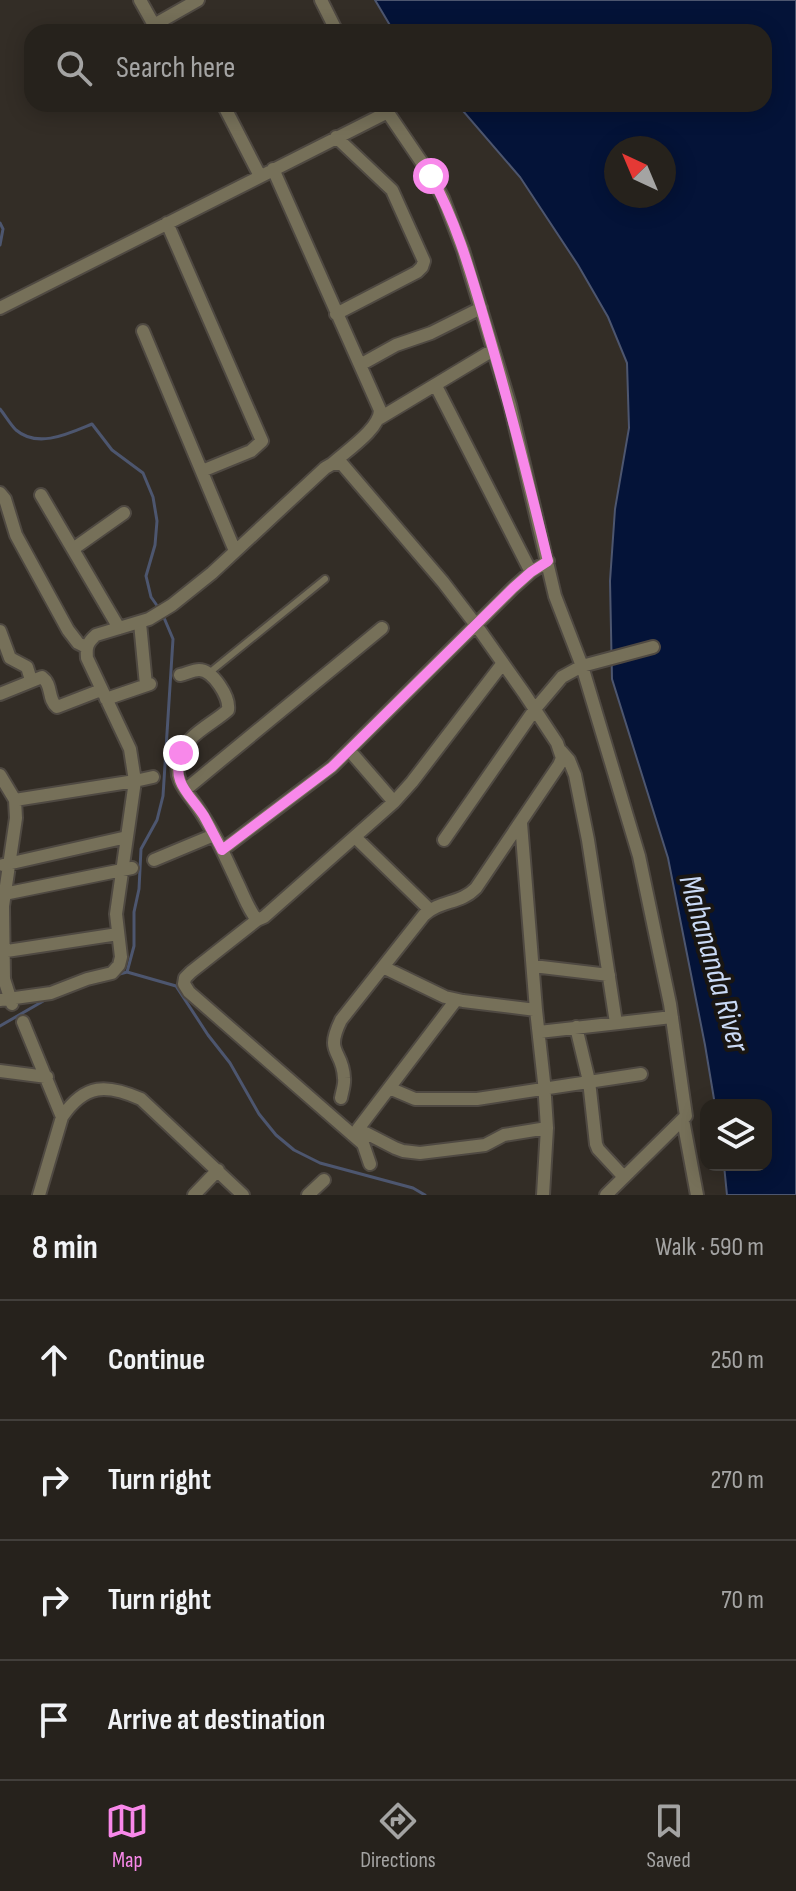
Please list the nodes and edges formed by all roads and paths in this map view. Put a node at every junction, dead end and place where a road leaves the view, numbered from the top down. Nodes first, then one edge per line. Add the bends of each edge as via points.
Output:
1 (140, 0) edge
2 (198, 0) edge
3 (321, 0) edge
4 (155, 24) edge
5 (164, 24) edge
6 (333, 24) edge
7 (227, 112) edge
8 (378, 112) edge
9 (388, 112) edge
10 (336, 137) junction
11 (273, 169) junction
12 (260, 176) junction
13 (167, 223) junction
14 (0, 308) edge
15 (481, 308) junction
16 (336, 314) junction
17 (143, 331) dead end
18 (493, 350) junction
19 (360, 365) junction
20 (436, 386) junction
21 (380, 418) junction
22 (332, 464) junction
23 (202, 471) junction
24 (0, 493) edge
25 (41, 495) dead end
26 (124, 513) dead end
27 (73, 549) junction
28 (235, 551) junction
29 (548, 561) junction
30 (531, 572) junction
31 (325, 579) dead end
32 (145, 621) junction
33 (476, 625) junction
34 (119, 628) junction
35 (382, 628) dead end
36 (0, 631) edge
37 (86, 647) junction
38 (653, 647) dead end
39 (503, 663) junction
40 (582, 666) junction
41 (209, 673) junction
42 (180, 675) dead end
43 (31, 680) junction
44 (0, 694) edge
45 (104, 695) junction
46 (535, 709) junction
47 (349, 750) junction
48 (561, 751) junction
49 (0, 775) edge
50 (153, 777) dead end
51 (135, 781) junction
52 (185, 790) junction
53 (15, 800) junction
54 (394, 802) junction
55 (521, 823) junction
56 (214, 835) junction
57 (127, 837) junction
58 (355, 837) junction
59 (444, 840) dead end
60 (222, 850) junction
61 (154, 860) dead end
62 (4, 864) edge
63 (126, 869) junction
64 (4, 894) junction
65 (430, 910) junction
66 (257, 920) junction
67 (118, 934) junction
68 (2, 952) edge
69 (533, 966) junction
70 (383, 967) junction
71 (609, 975) junction
72 (456, 1000) junction
73 (7, 1001) edge
74 (536, 1010) junction
75 (672, 1017) junction
76 (23, 1022) dead end
77 (616, 1023) junction
78 (576, 1027) junction
79 (539, 1032) junction
80 (0, 1071) edge
81 (641, 1074) dead end
82 (47, 1077) junction
83 (589, 1081) junction
84 (389, 1088) junction
85 (544, 1088) junction
86 (341, 1098) dead end
87 (62, 1117) junction
88 (683, 1120) junction
89 (547, 1128) junction
90 (358, 1129) junction
91 (362, 1143) junction
92 (370, 1164) dead end
93 (218, 1170) junction
94 (623, 1176) junction
95 (324, 1180) dead end
96 (39, 1195) edge
97 (194, 1195) edge
98 (243, 1195) edge
99 (308, 1195) edge
100 (543, 1195) edge
101 (606, 1195) edge
102 (697, 1195) edge

1 - 4 street
2 - 5 street
3 - 6 street
7 - 12 street
8 - 10 street
9 - 15 street via 443,198
10 - 11 street
10 - 16 street via 392,190 424,261 417,272
11 - 12 street
11 - 16 street
12 - 13 street
13 - 14 street
13 - 23 street via 262,441 251,451
15 - 18 street
15 - 19 street
16 - 19 street
17 - 23 street
18 - 20 street
18 - 29 street
19 - 21 street
20 - 21 street
20 - 30 street
21 - 22 street
22 - 28 street
22 - 33 street via 342,464
23 - 28 street
24 - 37 street via 16,535 68,630
25 - 27 street
26 - 27 street
27 - 34 street
28 - 32 street
29 - 30 street
29 - 40 street
30 - 33 street
31 - 41 lane
32 - 34 street
32 - 45 street via 149,684
33 - 39 street
33 - 47 street
34 - 37 street via 96,635
35 - 52 street
36 - 43 street via 10,658 27,667
37 - 45 street
38 - 40 street
39 - 46 street
39 - 54 street
40 - 46 street via 562,677
40 - 75 street via 639,856
41 - 42 street
41 - 52 street via 227,696 228,710 185,745 175,774
43 - 44 street
43 - 45 street via 46,679 57,707
45 - 51 street via 130,749
46 - 48 street
46 - 59 street
47 - 54 street
47 - 60 street
48 - 55 street via 559,765
48 - 71 street via 575,775
49 - 53 street
50 - 51 street
51 - 53 street
51 - 57 street
52 - 56 street
53 - 62 street via 16,818
54 - 58 street
55 - 65 street via 469,896
55 - 69 street
56 - 60 street
56 - 61 street
57 - 62 street
57 - 63 street
58 - 65 street
58 - 66 street
60 - 66 street
62 - 64 street
63 - 64 street
63 - 67 street via 116,914
64 - 68 street
65 - 70 street
66 - 91 street via 191,972 184,984
67 - 68 street
67 - 73 street via 121,957 112,973
68 - 73 street
69 - 71 street
69 - 74 street
70 - 72 street
70 - 86 street via 335,1032 334,1048 344,1077
71 - 77 street
72 - 74 street
72 - 84 street
74 - 79 street
75 - 77 street
75 - 88 street via 687,1114
76 - 82 street
77 - 78 street
78 - 79 street
78 - 83 street
79 - 85 street
80 - 82 street
81 - 83 street
82 - 87 street
83 - 85 street
83 - 94 street via 596,1144
84 - 85 street via 415,1099 477,1099
84 - 90 street
85 - 89 street
87 - 93 street via 78,1097 93,1090 126,1092 141,1099
87 - 96 street
88 - 94 street
88 - 102 street
89 - 90 street via 504,1135 485,1145 420,1153 395,1148
89 - 100 street
90 - 91 street
91 - 92 street
93 - 97 street
93 - 98 street
94 - 101 street
95 - 99 street

